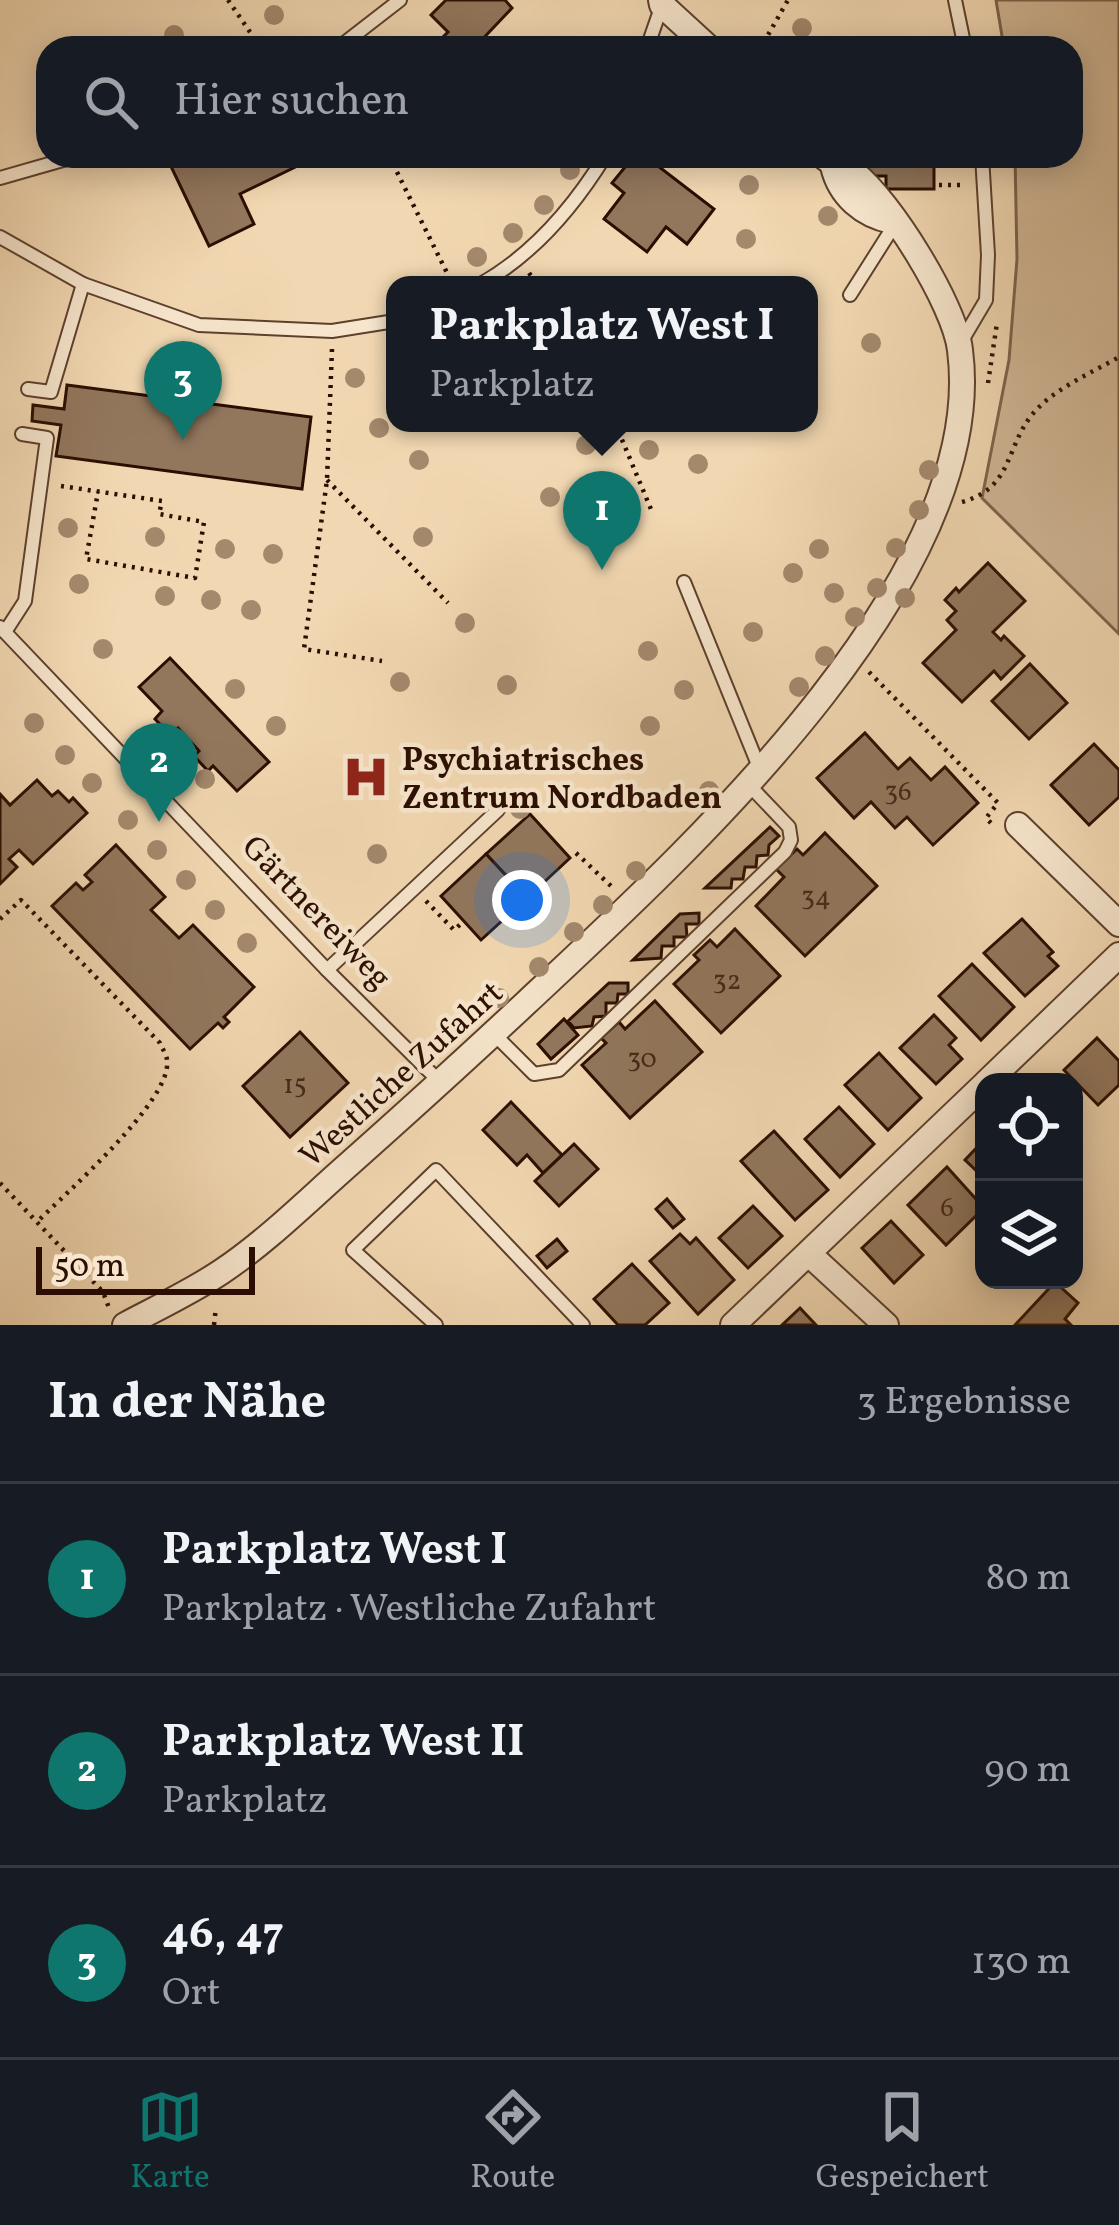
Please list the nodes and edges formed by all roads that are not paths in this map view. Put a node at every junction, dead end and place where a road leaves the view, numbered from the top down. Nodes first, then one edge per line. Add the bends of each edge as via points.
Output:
1 (400, 0) edge
2 (956, 0) edge
3 (662, 2) edge
4 (354, 36) edge
5 (651, 36) edge
6 (697, 36) edge
7 (962, 36) edge
8 (36, 168) edge
9 (598, 168) edge
10 (845, 168) edge
11 (983, 168) edge
12 (0, 178) edge
13 (894, 223) junction
14 (0, 237) edge
15 (493, 276) edge
16 (83, 284) junction
17 (850, 295) dead end
18 (386, 323) edge
19 (960, 344) junction
20 (28, 388) dead end
21 (22, 434) dead end
22 (684, 582) dead end
23 (3, 630) edge
24 (755, 779) junction
25 (498, 810) dead end
26 (1018, 825) road end
27 (1119, 924) edge
28 (1119, 955) edge
29 (327, 970) junction
30 (494, 1034) junction
31 (997, 1073) edge
32 (441, 1083) junction
33 (975, 1095) edge
34 (809, 1255) junction
35 (125, 1325) edge
36 (436, 1325) edge
37 (583, 1325) edge
38 (733, 1325) edge
39 (886, 1325) edge

1 - 4 lane
2 - 7 lane
3 - 5 lane
3 - 6 street
8 - 12 lane
9 - 15 lane via 548,231
10 - 13 street, Westliche Zufahrt
11 - 19 lane via 986,300
13 - 17 lane
13 - 19 street, Westliche Zufahrt via 943,298
14 - 16 lane
16 - 18 lane via 199,325 332,332
16 - 20 lane via 51,392
19 - 24 street, Westliche Zufahrt via 959,434 939,503 852,655
21 - 23 lane via 47,438 25,601
22 - 24 lane
23 - 29 lane, Gärtnereiweg
24 - 30 street, Westliche Zufahrt
24 - 30 lane via 791,840 719,916 559,1070 534,1074
25 - 29 lane
26 - 27 street
28 - 31 street
29 - 32 lane, Gärtnereiweg
30 - 32 street, Westliche Zufahrt
32 - 35 street, Westliche Zufahrt via 222,1272
33 - 34 street
34 - 38 street
34 - 39 street
36 - 37 lane via 353,1250 436,1170

